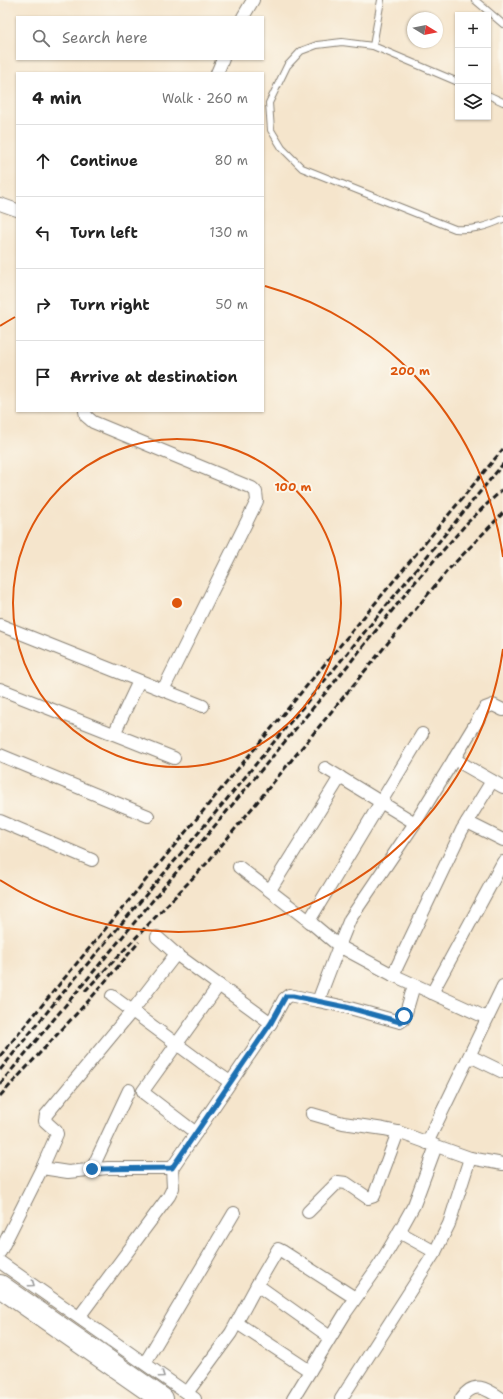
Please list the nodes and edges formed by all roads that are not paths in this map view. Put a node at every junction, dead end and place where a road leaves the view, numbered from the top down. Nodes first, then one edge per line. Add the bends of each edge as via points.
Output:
1 (253, 0) edge
2 (381, 0) edge
3 (475, 0) edge
4 (244, 16) edge
5 (503, 24) edge
6 (373, 46) junction
7 (223, 60) edge
8 (217, 72) edge
9 (455, 81) edge
10 (491, 96) edge
11 (503, 102) edge
12 (0, 204) edge
13 (16, 210) edge
14 (503, 219) edge
15 (85, 412) edge
16 (0, 625) edge
17 (139, 680) junction
18 (0, 689) edge
19 (163, 690) junction
20 (203, 706) dead end
21 (503, 710) edge
22 (114, 734) junction
23 (422, 734) dead end
24 (0, 755) edge
25 (174, 758) dead end
26 (454, 759) junction
27 (325, 768) dead end
28 (340, 777) junction
29 (492, 781) junction
30 (503, 787) edge
31 (381, 802) junction
32 (148, 816) dead end
33 (0, 821) edge
34 (467, 822) junction
35 (415, 823) junction
36 (503, 840) edge
37 (92, 860) dead end
38 (503, 862) edge
39 (239, 867) dead end
40 (270, 890) junction
41 (309, 921) junction
42 (157, 937) dead end
43 (339, 946) junction
44 (176, 954) junction
45 (393, 975) junction
46 (219, 985) junction
47 (414, 985) junction
48 (503, 986) edge
49 (432, 993) junction
50 (112, 996) dead end
51 (318, 1001) junction
52 (132, 1011) junction
53 (487, 1018) junction
54 (271, 1023) junction
55 (177, 1044) junction
56 (470, 1056) junction
57 (503, 1072) edge
58 (230, 1082) junction
59 (130, 1090) dead end
60 (312, 1114) dead end
61 (398, 1132) junction
62 (196, 1133) junction
63 (432, 1144) junction
64 (470, 1158) junction
65 (503, 1164) edge
66 (42, 1168) junction
67 (172, 1168) junction
68 (92, 1169) junction
69 (308, 1212) dead end
70 (234, 1213) dead end
71 (399, 1232) junction
72 (0, 1252) edge
73 (435, 1252) junction
74 (0, 1262) edge
75 (257, 1285) junction
76 (0, 1286) edge
77 (0, 1297) edge
78 (356, 1298) junction
79 (79, 1317) junction
80 (237, 1323) junction
81 (330, 1337) junction
82 (145, 1363) junction
83 (310, 1370) junction
84 (191, 1396) edge
85 (144, 1399) edge
86 (162, 1399) edge
87 (293, 1399) edge
88 (340, 1399) edge
89 (461, 1399) edge
90 (502, 1399) edge

1 - 4 street
2 - 6 lane
3 - 5 lane
6 - 9 lane
6 - 14 lane via 342,42 317,45 301,51 287,66 269,103 271,130 282,148 302,168 456,229 470,230
7 - 8 street
10 - 11 lane
12 - 13 street
15 - 19 street via 93,422 252,488 256,492 257,501
16 - 17 street
17 - 19 street
17 - 22 street
18 - 22 street
19 - 20 street
21 - 26 street via 493,705 485,708
22 - 25 street
23 - 31 street
24 - 32 street
26 - 29 street
26 - 35 street
27 - 28 street
28 - 31 street
28 - 40 street
29 - 30 street
29 - 34 street
31 - 35 street
31 - 41 street
33 - 37 street
34 - 36 street
34 - 45 street
35 - 43 street via 350,919
38 - 49 street
39 - 40 street
40 - 41 street
41 - 43 street
42 - 44 street
43 - 45 street
43 - 51 street
44 - 46 street
44 - 52 street
45 - 47 street
46 - 54 street
46 - 55 street
47 - 49 street
47 - 51 street via 403,1020 400,1022
48 - 53 street
49 - 53 street
50 - 52 street
51 - 54 street via 286,996
52 - 55 street
52 - 66 street via 46,1115 45,1122 57,1134
53 - 56 street
54 - 58 street
55 - 58 street
55 - 62 street via 143,1091
56 - 57 street
56 - 63 street
58 - 62 street
59 - 68 street
60 - 61 street via 343,1123
61 - 63 street
61 - 69 street via 372,1198 346,1183 338,1182
62 - 67 street
63 - 64 street
63 - 71 street via 414,1205
64 - 65 street
64 - 73 street via 449,1224
66 - 68 street via 68,1172
66 - 72 street
67 - 68 street
67 - 79 street via 173,1188 169,1196
70 - 82 street
71 - 73 street
71 - 78 street
73 - 88 street
74 -> 79 street
75 - 78 street via 279,1249
75 - 80 street
75 - 81 street
76 - 86 highway
77 - 85 street
78 - 81 street
79 - 82 street
80 - 83 street
80 - 84 street
81 - 83 street
82 -> 84 street
83 - 87 street
89 - 90 street via 474,1388 488,1390

